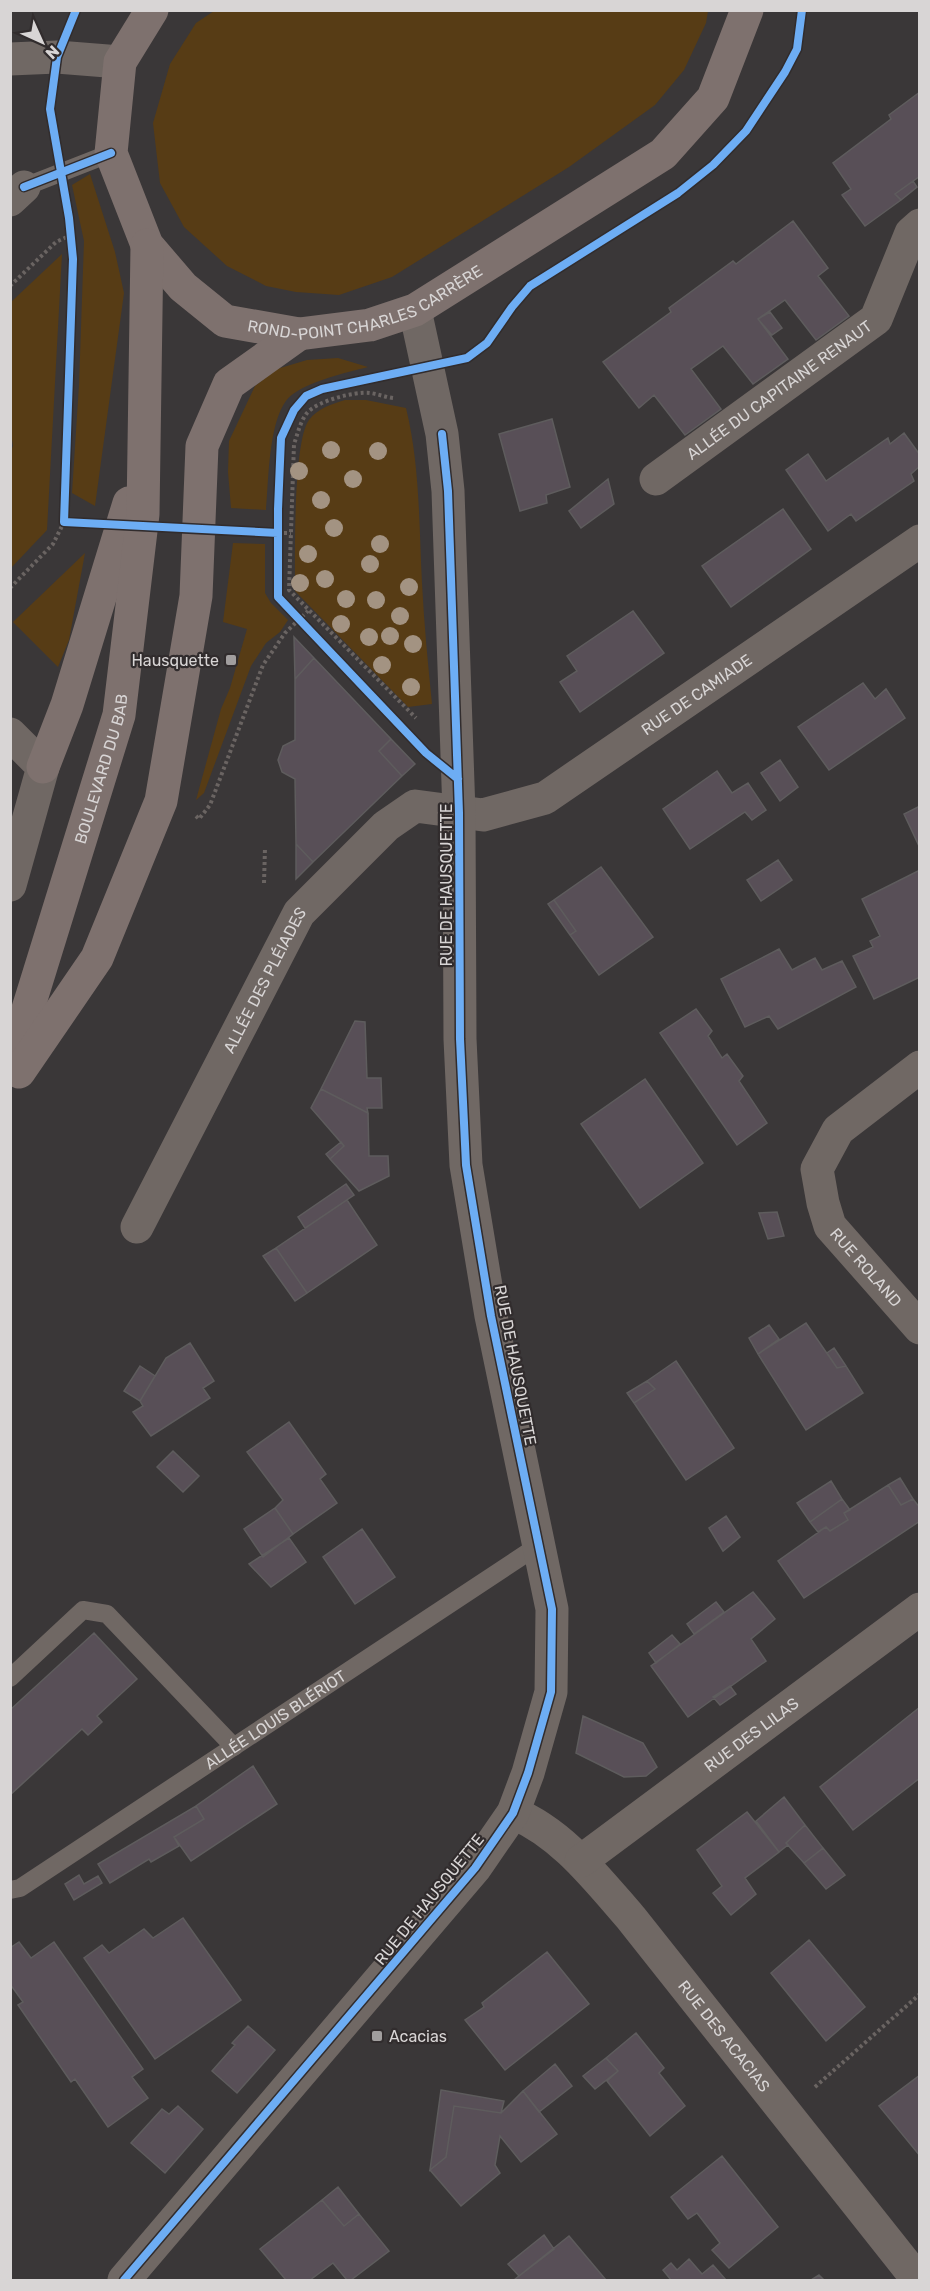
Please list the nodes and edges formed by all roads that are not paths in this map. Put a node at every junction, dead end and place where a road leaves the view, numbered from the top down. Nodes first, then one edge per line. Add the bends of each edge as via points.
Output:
1 (152, 10) edge
2 (747, 10) edge
3 (10, 59) edge
4 (120, 62) junction
5 (111, 153) junction
6 (17, 193) edge
7 (920, 225) edge
8 (147, 245) junction
9 (415, 310) junction
10 (299, 334) junction
11 (144, 453) junction
12 (656, 479) dead end
13 (920, 541) edge
14 (10, 734) edge
15 (43, 767) junction
16 (459, 813) junction
17 (10, 885) edge
18 (10, 1067) edge
19 (920, 1067) edge
20 (10, 1084) edge
21 (136, 1227) dead end
22 (920, 1328) edge
23 (539, 1545) junction
24 (920, 1609) edge
25 (10, 1678) edge
26 (234, 1747) junction
27 (513, 1813) junction
28 (581, 1861) junction
29 (10, 1890) edge
30 (124, 2280) edge
31 (918, 2280) edge

1 - 4 main road, ROND-POINT CHARLES CARRÈRE
2 - 9 main road, ROND-POINT CHARLES CARRÈRE via 713,98 663,154
3 - 4 street via 57,57
4 - 5 main road, ROND-POINT CHARLES CARRÈRE
5 - 6 lane
5 - 8 main road, ROND-POINT CHARLES CARRÈRE
7 - 12 street, ALLÉE DU CAPITAINE RENAUT via 911,233 876,319
8 - 10 main road, ROND-POINT CHARLES CARRÈRE via 183,287 225,321
8 - 11 main road, BOULEVARD DU BAB
9 - 10 main road, ROND-POINT CHARLES CARRÈRE via 370,325
9 - 16 street, RUE DE HAUSQUETTE via 442,434 448,491
10 - 20 main road via 229,384 202,446 196,596 161,801 97,958
11 - 15 main road via 67,705
11 - 18 main road, BOULEVARD DU BAB via 143,514 119,715
13 - 16 street, RUE DE CAMIADE via 546,798 483,815
14 - 15 street
15 - 17 street
16 - 21 street, ALLÉE DES PLÉIADES via 415,806 386,826 299,913
16 - 23 street, RUE DE HAUSQUETTE via 460,1039 466,1165 490,1317
19 - 22 street, RUE ROLAND via 838,1130 817,1169 830,1226
23 - 26 lane, ALLÉE LOUIS BLÉRIOT
23 - 27 street, RUE DE HAUSQUETTE via 552,1609 551,1692
24 - 28 street, RUE DES LILAS
25 - 26 lane via 83,1610 107,1614
26 - 29 lane, ALLÉE LOUIS BLÉRIOT via 20,1888
27 - 28 street, RUE DES ACACIAS via 533,1821
27 - 30 street, RUE DE HAUSQUETTE via 475,1868
28 - 31 street, RUE DES ACACIAS via 631,1918

